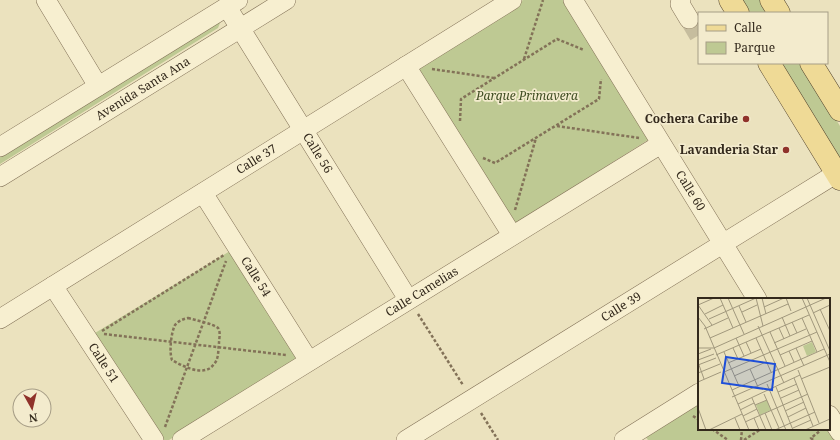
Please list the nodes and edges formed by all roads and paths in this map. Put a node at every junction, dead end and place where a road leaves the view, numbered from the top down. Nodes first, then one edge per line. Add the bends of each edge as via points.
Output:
1 (46, 0) edge
2 (286, 0) edge
3 (512, 0) edge
4 (543, 0) edge
5 (573, 0) edge
6 (681, 0) edge
7 (730, 0) edge
8 (771, 0) edge
9 (233, 3) edge
10 (737, 12) edge
11 (778, 12) edge
12 (689, 19) tunnel mouth
13 (241, 28) junction
14 (587, 51) dead end
15 (524, 60) junction
16 (770, 64) edge
17 (812, 64) edge
18 (406, 66) junction
19 (427, 68) dead end
20 (602, 75) dead end
21 (494, 78) junction
22 (98, 86) junction
23 (840, 110) edge
24 (460, 125) dead end
25 (556, 126) junction
26 (304, 130) junction
27 (536, 137) junction
28 (642, 139) dead end
29 (661, 144) junction
30 (0, 147) edge
31 (481, 156) dead end
32 (838, 176) edge
33 (0, 177) edge
34 (203, 193) junction
35 (514, 216) dead end
36 (512, 235) junction
37 (723, 244) junction
38 (54, 286) junction
39 (756, 298) edge
40 (408, 299) junction
41 (0, 319) edge
42 (203, 322) junction
43 (172, 342) junction
44 (195, 344) junction
45 (218, 347) junction
46 (300, 358) junction
47 (187, 367) junction
48 (698, 394) edge
49 (472, 399) junction
50 (830, 417) edge
51 (713, 430) edge
52 (742, 430) edge
53 (759, 430) edge
54 (820, 430) edge
55 (840, 432) edge
56 (159, 435) edge
57 (632, 438) edge
58 (182, 440) edge
59 (406, 440) edge
60 (498, 440) edge
61 (728, 440) edge
62 (740, 440) edge
63 (744, 440) edge
64 (813, 440) edge

1 - 22 street
2 - 13 street, Avenida Santa Ana
3 - 18 street, Calle 37
4 - 15 path
5 - 29 street, Calle 60
6 - 12 street via 680,4
7 - 10 main road
8 - 11 main road
9 - 13 street, Calle 56
9 - 22 street, Avenida Santa Ana
13 - 26 street, Calle 56
13 - 33 street, Avenida Santa Ana
14 - 15 path via 557,39
15 - 21 path
16 - 32 main road
17 - 23 main road
18 - 26 street, Calle 37
18 - 36 street
19 - 21 path
20 - 25 path via 600,98
21 - 24 path via 462,98
22 - 30 street, Avenida Santa Ana
25 - 27 path
25 - 28 path
26 - 34 street, Calle 37
26 - 40 street, Calle 56
27 - 31 path via 496,163
27 - 35 path
29 - 36 street, Calle Camelias
29 - 37 street, Calle 60
32 - 37 street, Calle 39
34 - 38 street, Calle 37
34 - 46 street, Calle 54
36 - 40 street, Calle Camelias
37 - 39 street, Calle 60
37 - 49 street, Calle 39
38 - 41 street, Calle 37
38 - 56 street, Calle 51
40 - 46 street, Calle Camelias
40 - 49 path
42 - 43 path via 188,318 180,320 175,325
42 - 43 path via 229,252 98,333
42 - 44 path
42 - 45 path via 218,328
43 - 44 path
43 - 47 path via 172,360
44 - 45 path
44 - 47 path
45 - 46 path
45 - 47 path via 215,364 210,368 203,371
46 - 58 street, Calle Camelias
47 - 56 path
48 - 57 street
49 - 59 street, Calle 39
49 - 60 path
50 - 55 street
51 - 61 path
52 - 62 path
53 - 63 path
54 - 64 path via 811,438

